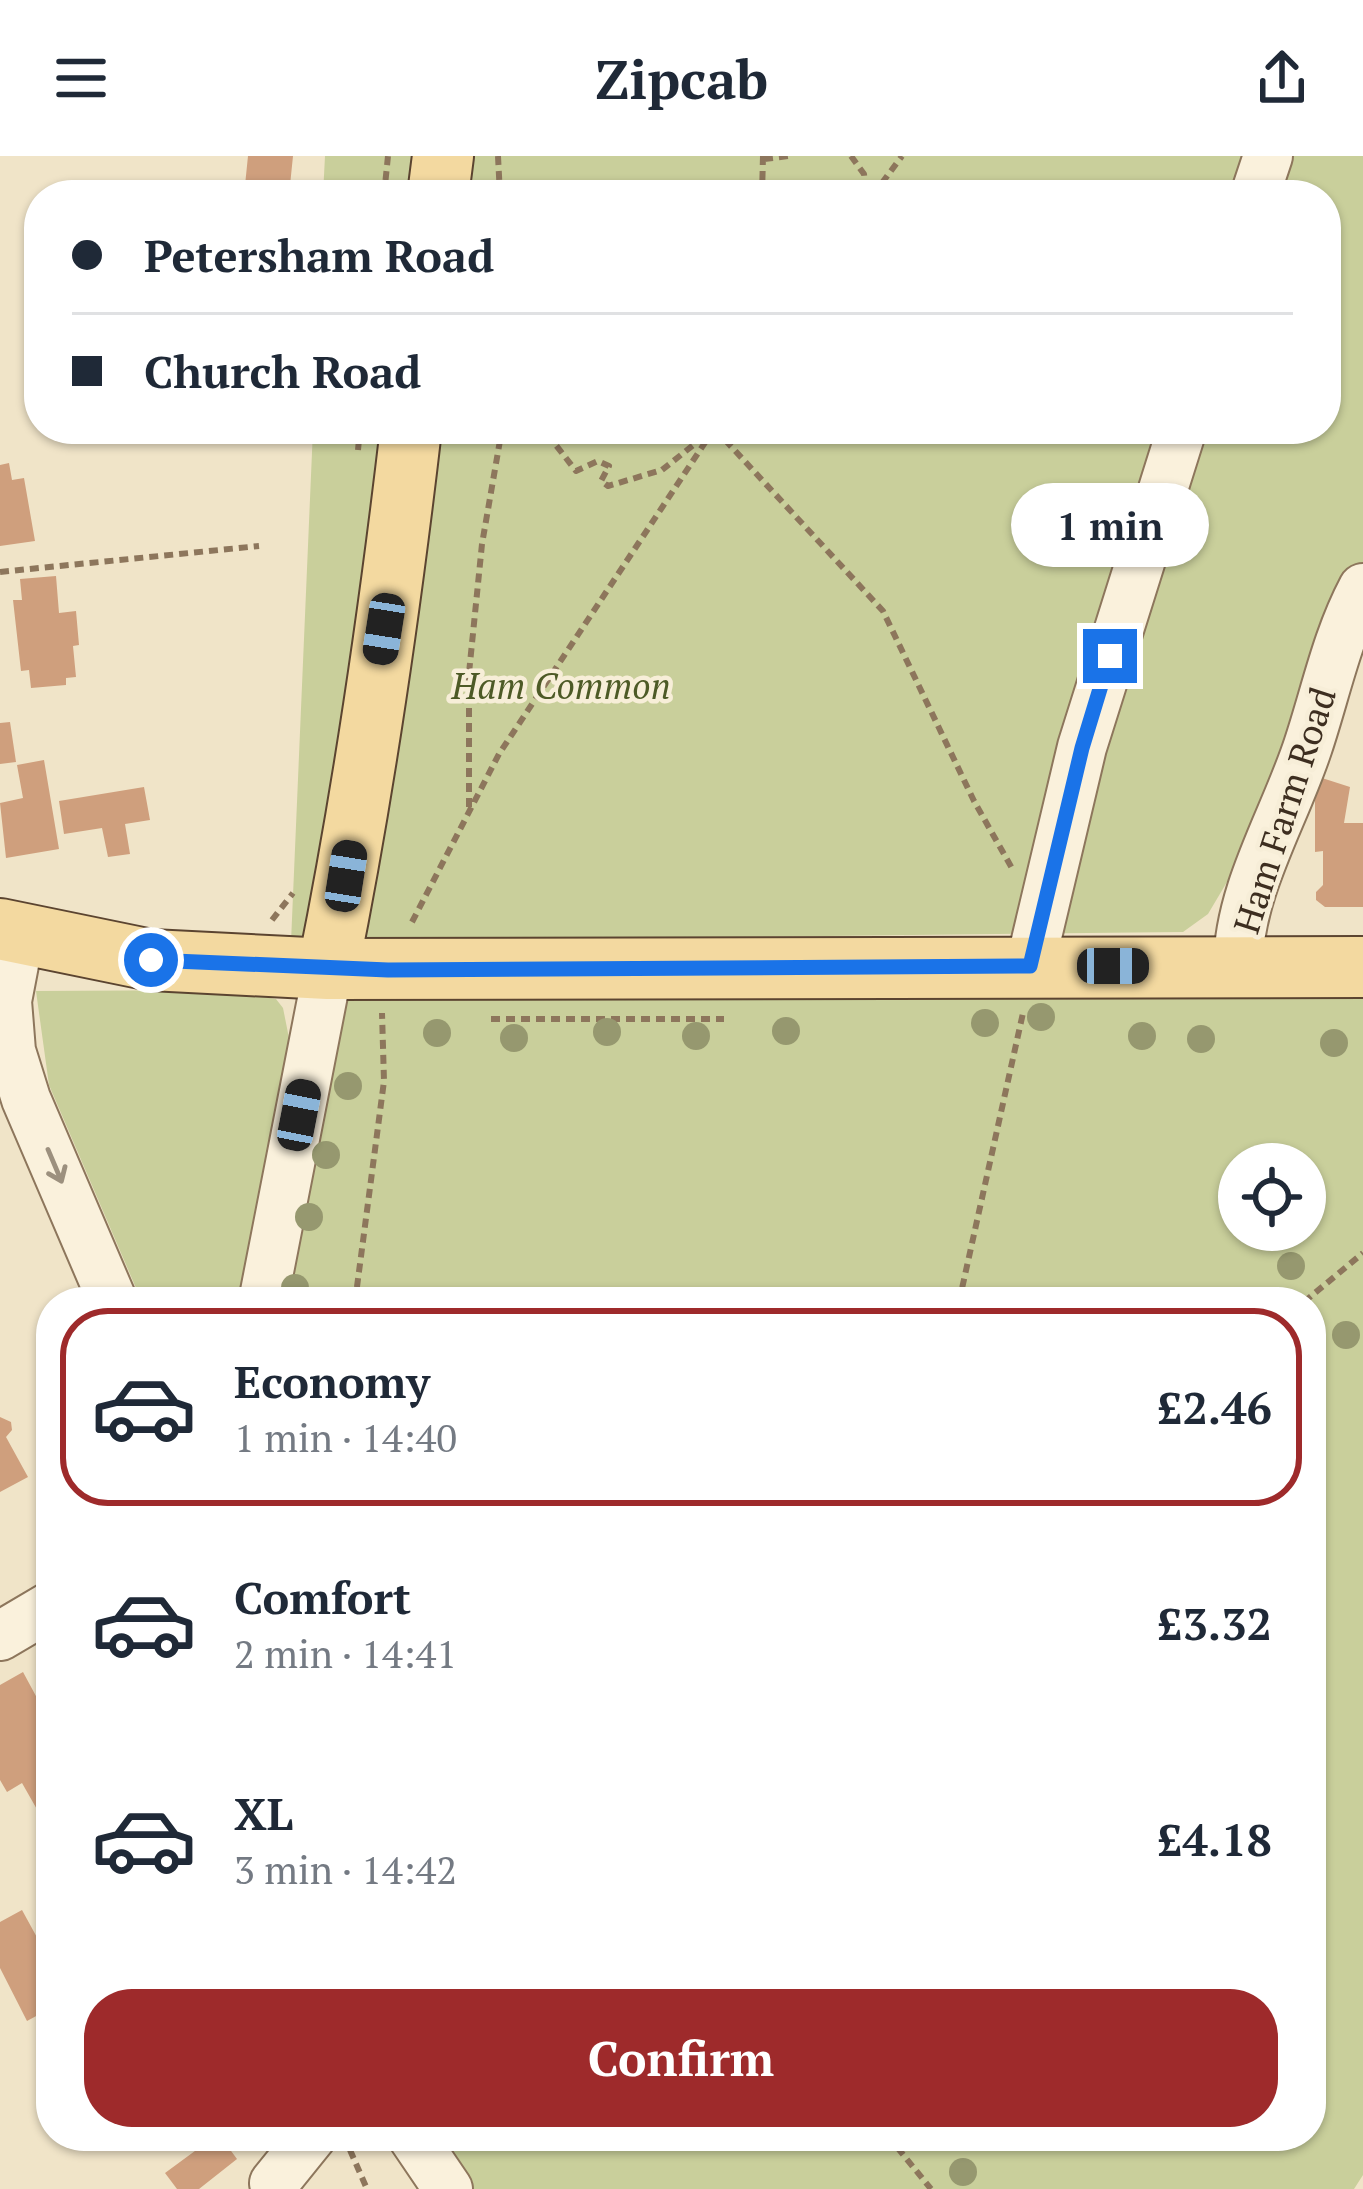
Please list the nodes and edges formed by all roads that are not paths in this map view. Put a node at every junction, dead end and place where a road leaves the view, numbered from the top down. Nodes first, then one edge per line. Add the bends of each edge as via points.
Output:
1 (409, 444) edge
2 (1177, 444) edge
3 (1354, 629) edge
4 (10, 931) edge
5 (1032, 964) junction
6 (1238, 967) junction
7 (1363, 967) edge
8 (328, 969) junction
9 (13, 1102) edge
10 (106, 1287) edge
11 (266, 1287) edge
12 (36, 1615) edge
13 (0, 1636) edge
14 (300, 2151) edge
15 (422, 2151) edge
16 (274, 2183) dead end
17 (448, 2189) edge

1 - 8 main road
2 - 5 street via 1082,748
3 - 6 street, Ham Farm Road via 1245,907
4 - 8 main road via 151,960
4 - 9 street
5 - 6 main road
5 - 8 main road via 400,946
6 - 7 main road
8 - 11 street
9 -> 10 street
12 - 13 street
14 - 16 street
15 - 17 street

